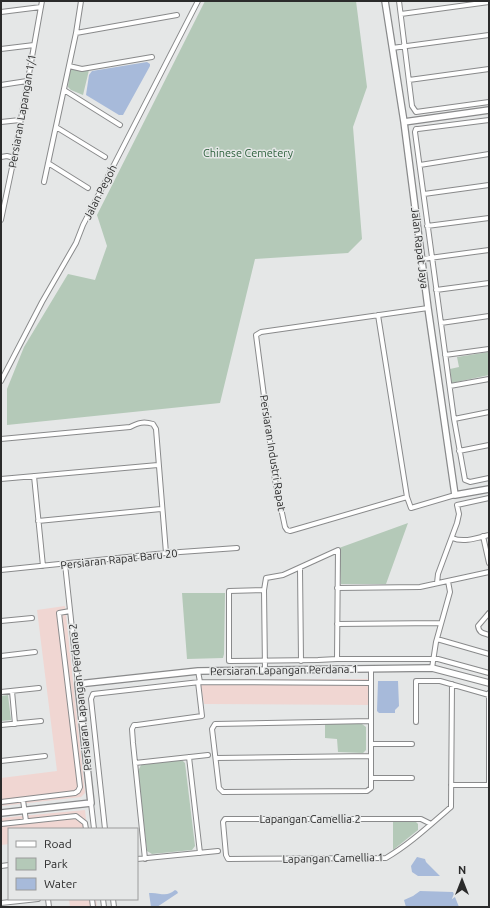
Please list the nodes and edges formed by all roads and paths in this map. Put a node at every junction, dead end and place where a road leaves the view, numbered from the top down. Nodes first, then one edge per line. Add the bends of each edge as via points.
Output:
1 (42, 1) edge
2 (81, 1) edge
3 (198, 1) edge
4 (385, 1) edge
5 (399, 1) edge
6 (489, 2) edge
7 (40, 7) junction
8 (1, 12) edge
9 (401, 14) junction
10 (177, 15) dead end
11 (76, 33) junction
12 (489, 35) edge
13 (34, 45) junction
14 (405, 46) junction
15 (392, 48) junction
16 (1, 49) edge
17 (152, 57) dead end
18 (69, 66) junction
19 (489, 69) edge
20 (409, 80) junction
21 (27, 81) junction
22 (1, 85) edge
23 (64, 90) junction
24 (489, 102) edge
25 (489, 110) edge
26 (20, 120) junction
27 (489, 120) edge
28 (1, 122) edge
29 (404, 122) junction
30 (120, 125) dead end
31 (56, 127) junction
32 (489, 154) edge
33 (1, 157) edge
34 (105, 157) dead end
35 (14, 158) junction
36 (48, 163) junction
37 (420, 165) junction
38 (44, 182) dead end
39 (489, 185) edge
40 (88, 188) dead end
41 (424, 194) junction
42 (489, 218) edge
43 (1, 220) edge
44 (428, 226) junction
45 (489, 250) edge
46 (431, 258) junction
47 (422, 259) junction
48 (489, 283) edge
49 (436, 290) junction
50 (428, 308) junction
51 (378, 315) junction
52 (489, 316) edge
53 (440, 323) junction
54 (489, 349) edge
55 (445, 355) junction
56 (489, 379) edge
57 (1, 381) edge
58 (450, 386) junction
59 (489, 412) edge
60 (454, 419) junction
61 (1, 439) edge
62 (489, 445) edge
63 (459, 451) junction
64 (158, 465) junction
65 (34, 476) junction
66 (489, 478) edge
67 (1, 479) edge
68 (489, 489) edge
69 (455, 495) junction
70 (407, 497) junction
71 (489, 498) edge
72 (161, 509) junction
73 (38, 521) junction
74 (489, 535) edge
75 (483, 536) junction
76 (452, 538) junction
77 (237, 548) dead end
78 (166, 553) junction
79 (489, 563) edge
80 (65, 564) junction
81 (43, 566) junction
82 (300, 568) junction
83 (1, 570) edge
84 (489, 572) edge
85 (448, 581) junction
86 (437, 583) junction
87 (337, 588) junction
88 (264, 590) junction
89 (70, 612) junction
90 (489, 613) edge
91 (32, 618) dead end
92 (1, 621) edge
93 (337, 624) junction
94 (441, 624) junction
95 (489, 635) edge
96 (436, 638) junction
97 (35, 652) dead end
98 (489, 654) edge
99 (1, 656) edge
100 (337, 659) junction
101 (433, 659) junction
102 (264, 660) junction
103 (301, 660) junction
104 (432, 668) junction
105 (370, 669) junction
106 (265, 670) junction
107 (198, 671) junction
108 (489, 673) edge
109 (199, 682) junction
110 (370, 683) junction
111 (489, 683) edge
112 (78, 684) junction
113 (452, 684) junction
114 (39, 688) dead end
115 (12, 691) junction
116 (1, 692) edge
117 (489, 694) edge
118 (41, 721) dead end
119 (370, 721) junction
120 (416, 722) dead end
121 (15, 724) junction
122 (1, 725) edge
123 (489, 732) edge
124 (370, 744) junction
125 (412, 744) dead end
126 (208, 755) dead end
127 (45, 756) dead end
128 (370, 756) junction
129 (189, 757) junction
130 (216, 758) junction
131 (1, 761) edge
132 (135, 763) junction
133 (489, 765) edge
134 (370, 778) junction
135 (412, 778) dead end
136 (451, 785) junction
137 (489, 785) edge
138 (24, 800) junction
139 (1, 802) edge
140 (91, 803) junction
141 (25, 811) junction
142 (1, 813) edge
143 (26, 821) junction
144 (1, 824) edge
145 (431, 824) junction
146 (86, 828) edge
147 (94, 828) edge
148 (105, 828) edge
149 (218, 851) dead end
150 (200, 853) junction
151 (226, 856) joint
152 (145, 859) junction
153 (138, 860) edge
154 (29, 900) edge
155 (1, 903) edge

1 - 7 street, Persiaran Lapangan 1/1
2 - 11 street
3 - 57 street, Jalan Pegoh via 76,243
4 - 15 street, Jalan Rapat Jaya
5 - 9 street
6 - 9 street
7 - 8 street
7 - 13 street, Persiaran Lapangan 1/1
9 - 14 street
10 - 11 street
11 - 18 street
12 - 14 street
13 - 16 street
13 - 21 street, Persiaran Lapangan 1/1
14 - 15 street
14 - 20 street
15 - 29 street, Jalan Rapat Jaya
17 - 18 street via 82,69
18 - 23 street
19 - 20 street
20 - 24 street via 412,106 416,112
21 - 22 street
21 - 26 street, Persiaran Lapangan 1/1
23 - 30 street
23 - 31 street
25 - 29 street
26 - 28 street
26 - 35 street, Persiaran Lapangan 1/1
27 - 37 street via 416,129
29 - 47 street, Jalan Rapat Jaya
31 - 34 street
31 - 36 street
32 - 37 street
33 - 35 street
35 - 43 street, Persiaran Lapangan 1/1
36 - 38 street
36 - 40 street
37 - 41 street
39 - 41 street
41 - 44 street
42 - 44 street
44 - 46 street
45 - 46 street
46 - 47 street
46 - 49 street
47 - 50 street, Jalan Rapat Jaya
48 - 49 street
49 - 53 street
50 - 51 street, Persiaran Industri Rapat
50 - 69 street, Jalan Rapat Jaya
51 - 70 street
51 - 70 street, Persiaran Industri Rapat via 261,332 256,335 275,480 285,527 290,531
52 - 53 street
53 - 55 street
54 - 55 street
55 - 58 street
56 - 58 street
58 - 60 street
59 - 60 street
60 - 63 street
61 - 64 street via 130,427 139,422 146,422 153,424 156,429
62 - 63 street
63 - 66 street via 465,480 470,482
64 - 65 street
64 - 72 street
65 - 67 street
65 - 73 street
68 - 69 street
69 - 70 street via 411,508
71 - 76 street via 457,505 459,518
72 - 73 street
72 - 78 street
73 - 81 street
74 - 75 street
75 - 76 street via 465,540
75 - 79 street
76 - 86 street
77 - 78 street, Persiaran Rapat Baru 20
78 - 80 street, Persiaran Rapat Baru 20
80 - 81 street, Persiaran Rapat Baru 20
80 - 89 street, Persiaran Lapangan Perdana 2
81 - 83 street, Persiaran Rapat Baru 20
82 - 87 street via 338,550
82 - 88 street via 266,578
82 - 103 street
84 - 85 street
85 - 86 street
85 - 94 street via 450,592
86 - 87 street via 420,587
87 - 93 street
88 - 102 street
88 - 102 street via 229,591 229,661
89 - 112 street, Persiaran Lapangan Perdana 2
89 - 138 street via 59,612 80,787 75,793
90 - 95 street via 478,626 481,633
91 - 92 street
93 - 94 street
93 - 100 street
94 - 96 street
96 - 98 street
96 - 101 street
97 - 99 street
100 - 101 street
100 - 103 street
101 - 104 street
101 - 108 street
102 - 103 street
102 - 106 street
104 - 105 street, Persiaran Lapangan Perdana 1
104 - 111 street, Persiaran Lapangan Perdana 1
105 - 106 street, Persiaran Lapangan Perdana 1
105 - 110 street
106 - 107 street, Persiaran Lapangan Perdana 1
107 - 109 street
107 - 112 street, Persiaran Lapangan Perdana 1
109 - 110 street
109 - 132 street via 202,716 134,725 132,736
109 - 148 street via 96,693 92,696
110 - 119 street
112 - 140 street, Persiaran Lapangan Perdana 2
113 - 117 street
113 - 120 street via 416,681
113 - 136 street, Lapangan Camellia 1
114 - 115 street
115 - 116 street
115 - 121 street
117 - 123 street
118 - 121 street
119 - 124 street
119 - 130 street via 218,723 212,727
121 - 122 street
123 - 133 street
124 - 125 street
124 - 128 street
126 - 129 street
127 - 131 street
128 - 130 street
128 - 134 street
129 - 132 street
129 - 150 street
130 - 134 street via 220,790 223,792 367,791 370,788
132 - 152 street
133 - 137 street
134 - 135 street
136 - 137 street
136 - 145 street, Lapangan Camellia 1 via 451,807
138 - 139 street
138 - 141 street
140 - 141 street
140 - 147 street, Persiaran Lapangan Perdana 2
141 - 142 street
141 - 143 street
143 - 144 street
143 - 146 street via 76,816 85,823
145 - 151 street, Lapangan Camellia 1 via 386,858 228,859
145 - 151 street, Lapangan Camellia 2 via 421,819 225,819 223,822
149 - 150 street
150 - 152 street
152 - 153 street
154 - 155 street

